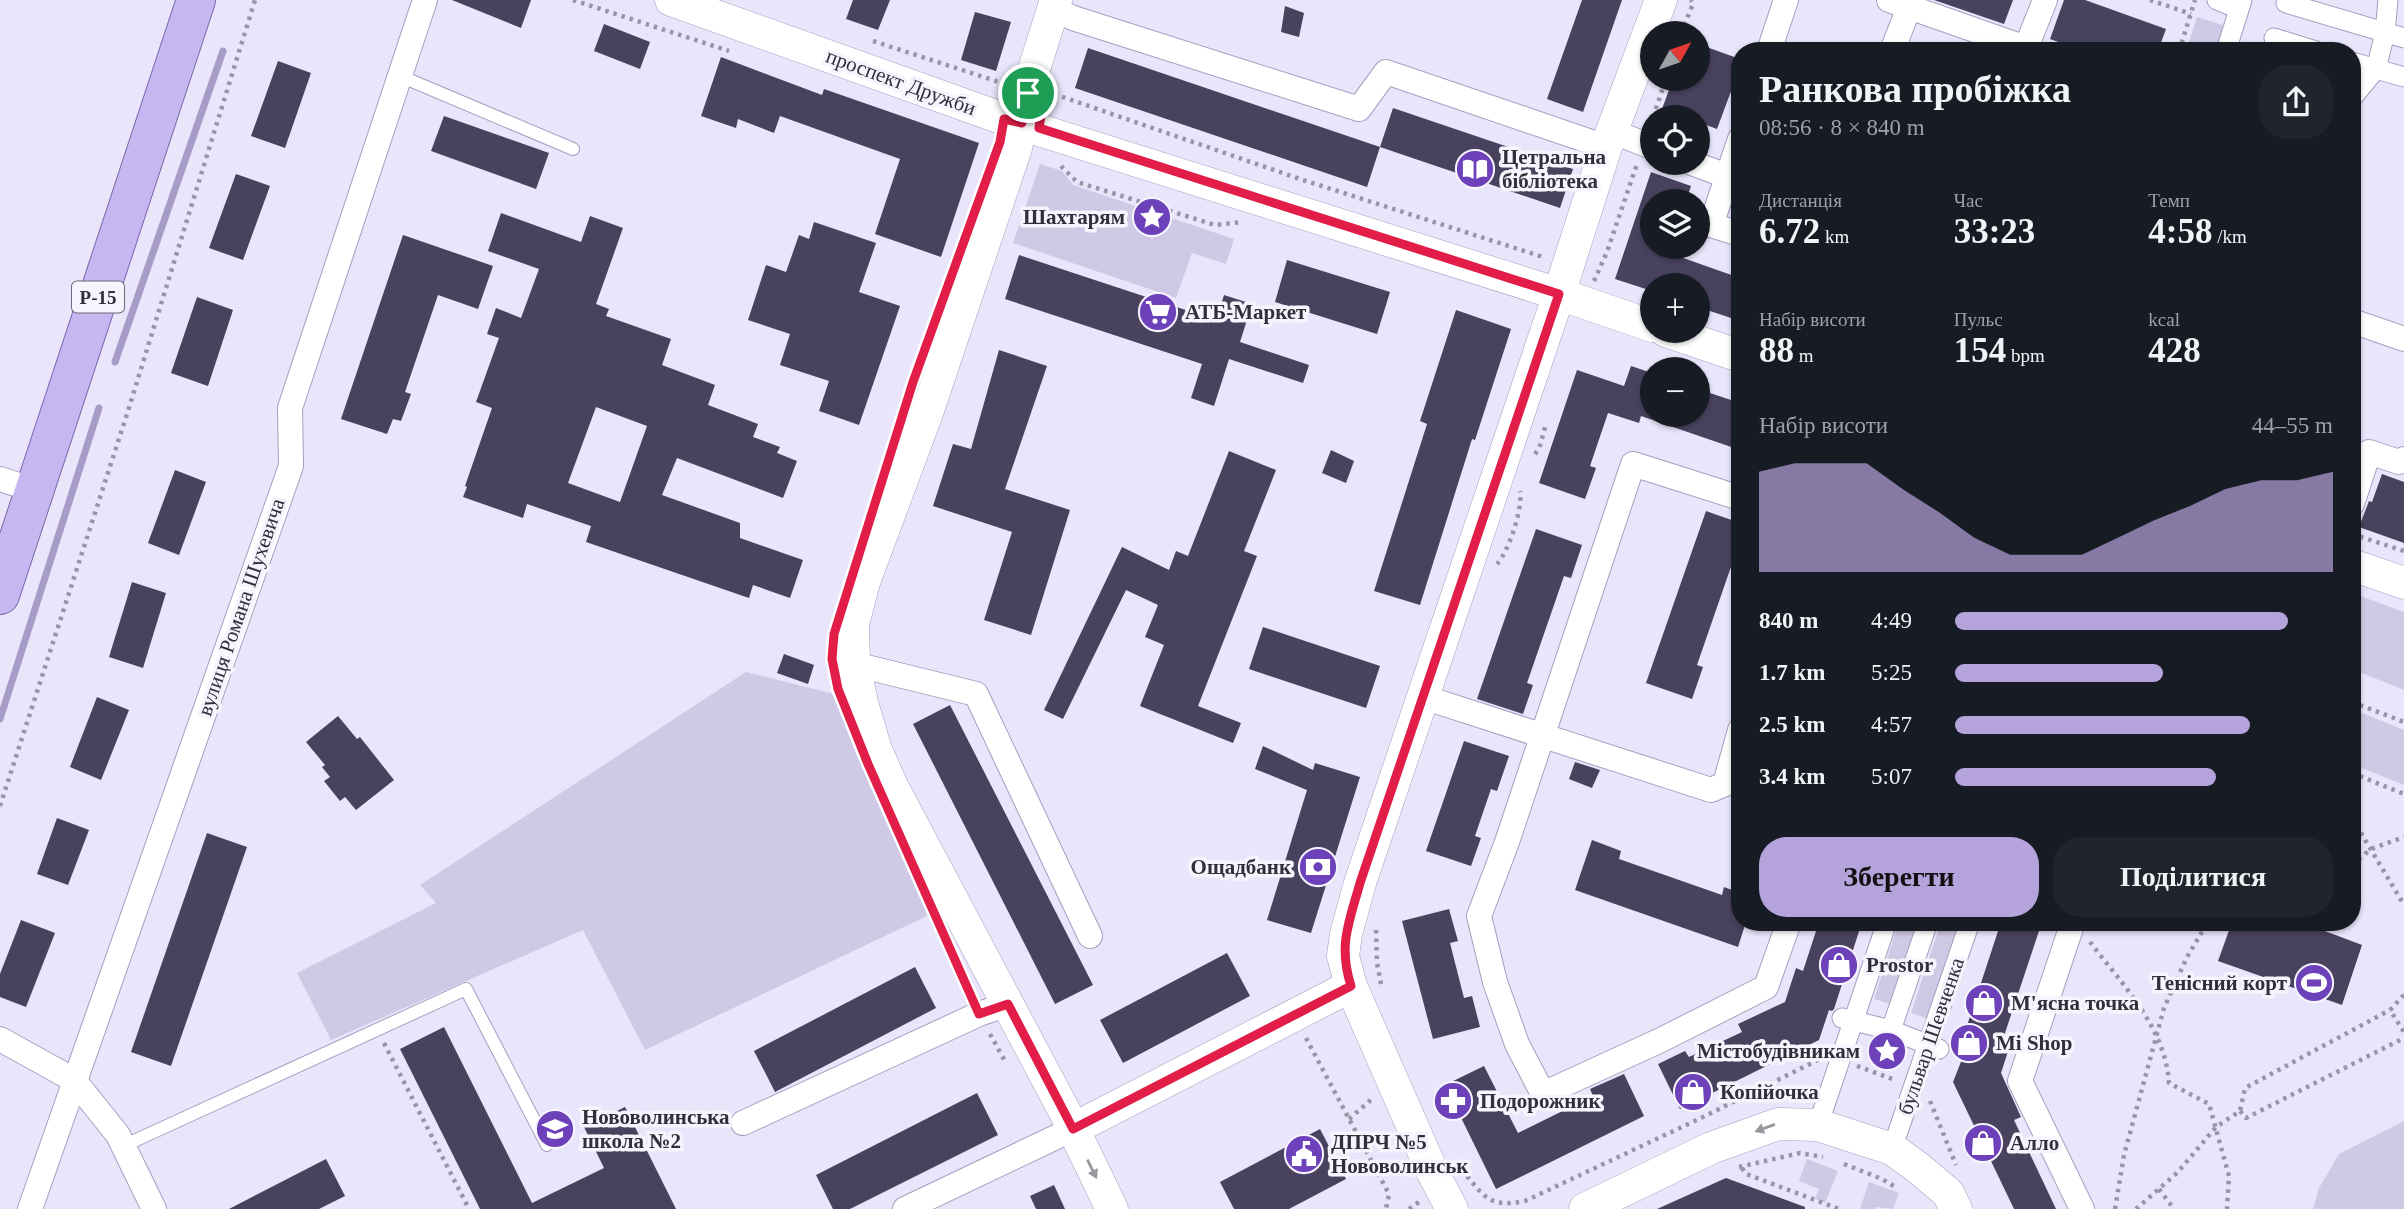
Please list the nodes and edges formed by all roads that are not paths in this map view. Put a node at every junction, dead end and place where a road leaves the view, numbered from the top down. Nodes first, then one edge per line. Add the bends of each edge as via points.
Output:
1 (196, 0) edge
2 (425, 0) edge
3 (671, 0) edge
4 (1661, 0) edge
5 (1786, 0) edge
6 (2046, 0) edge
7 (2217, 0) edge
8 (2388, 0) edge
9 (1904, 2) edge
10 (2286, 3) dead end
11 (1055, 4) edge
12 (2241, 5) edge
13 (2394, 35) edge
14 (2274, 38) dead end
15 (1772, 42) edge
16 (1894, 42) edge
17 (2008, 42) edge
18 (2029, 42) edge
19 (2229, 42) edge
20 (2287, 42) edge
21 (2361, 65) edge
22 (2376, 69) junction
23 (400, 76) junction
24 (2404, 77) edge
25 (2361, 87) edge
26 (1022, 123) junction
27 (1608, 139) junction
28 (1640, 144) edge
29 (573, 149) dead end
30 (1710, 167) edge
31 (1731, 171) edge
32 (1731, 176) edge
33 (1731, 231) edge
34 (1577, 285) junction
35 (1640, 319) edge
36 (2361, 324) edge
37 (2404, 339) edge
38 (1702, 343) edge
39 (1731, 353) edge
40 (2361, 449) edge
41 (2404, 459) edge
42 (17, 485) edge
43 (1731, 495) edge
44 (2361, 568) edge
45 (2404, 583) edge
46 (0, 595) edge
47 (854, 664) junction
48 (1423, 696) junction
49 (1543, 736) junction
50 (1731, 786) edge
51 (1786, 931) edge
52 (1882, 931) edge
53 (1925, 931) edge
54 (1967, 931) edge
55 (2078, 931) edge
56 (1090, 936) dead end
57 (1351, 986) junction
58 (994, 1009) junction
59 (1847, 1019) junction
60 (1891, 1030) junction
61 (0, 1039) edge
62 (1935, 1047) junction
63 (74, 1080) junction
64 (743, 1123) dead end
65 (1818, 1125) junction
66 (1073, 1129) junction
67 (547, 1145) dead end
68 (123, 1146) junction
69 (1892, 1150) junction
70 (1447, 1198) edge
71 (1593, 1207) edge
72 (30, 1209) edge
73 (154, 1209) edge
74 (905, 1209) edge
75 (1112, 1209) edge
76 (1956, 1209) edge
77 (2082, 1209) edge

1 - 42 main road, Р-15
2 - 23 street, вулиця Романа Шухевича
3 - 26 street, проспект Дружби
4 - 27 street
5 - 15 street
6 - 18 street
7 - 12 street
8 - 13 street
9 - 16 street
9 - 17 street
10 - 13 street
11 - 26 street
11 - 27 street via 1073,18 1359,109 1386,72
12 - 19 street
13 - 22 street
14 - 20 street
21 - 22 street
22 - 24 street
22 - 25 street
23 - 29 lane
23 - 63 street, вулиця Романа Шухевича via 290,408 291,466
26 - 34 street, проспект Дружби
26 - 47 street via 927,413 864,582 853,624
27 - 28 street
27 - 34 street
30 - 31 street
32 - 33 street via 1711,225
34 - 35 street, проспект Дружби
34 - 48 street
36 - 37 street
38 - 39 street
40 - 41 street via 2399,462
42 - 46 main road, Р-15
43 - 49 street via 1633,464
44 - 45 street
47 - 56 street via 976,694
47 - 58 street via 876,750
48 - 49 street
48 - 57 street via 1346,934 1343,956
49 - 50 street via 1711,790
49 - 51 street via 1479,916 1495,982 1543,1094 1766,987
52 - 59 street
53 - 60 street
54 - 62 street, бульвар Шевченка
55 - 77 street via 2020,1081
57 - 66 street
57 - 70 street
58 - 64 street
58 - 66 street
59 - 60 street
59 - 65 street via 1840,1060
60 - 62 street
61 - 63 street
62 - 69 street, бульвар Шевченка
63 - 68 street
63 - 72 street, вулиця Романа Шухевича
65 - 69 street
65 -> 71 street via 1778,1124 1711,1148
66 - 74 street
66 -> 75 street
67 - 68 lane via 466,989
68 - 73 street
69 - 76 street via 1948,1193

